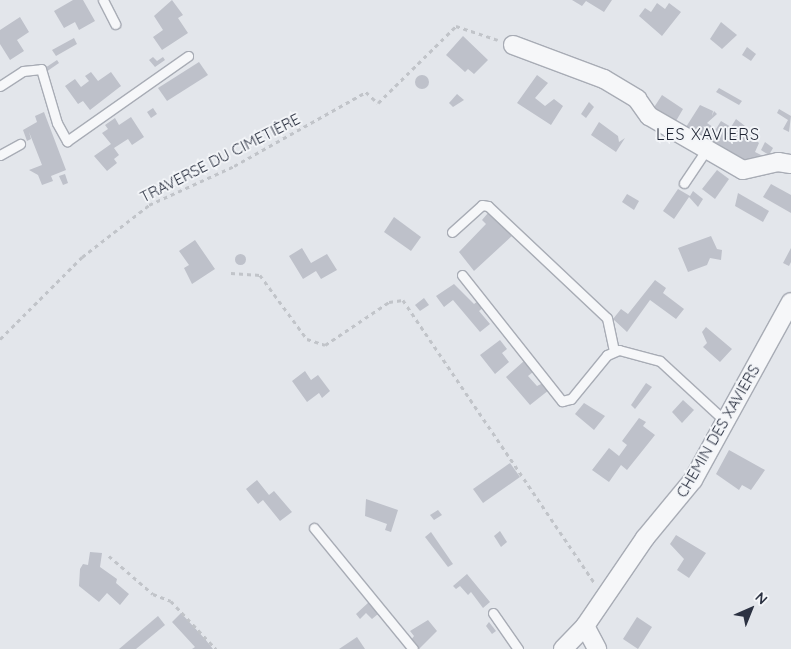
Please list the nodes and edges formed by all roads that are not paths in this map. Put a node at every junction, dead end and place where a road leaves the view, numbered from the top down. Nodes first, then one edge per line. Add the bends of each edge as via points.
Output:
1 (104, 0) edge
2 (115, 24) dead end
3 (513, 45) road end
4 (188, 56) dead end
5 (0, 86) edge
6 (20, 144) dead end
7 (706, 150) junction
8 (0, 155) edge
9 (791, 164) edge
10 (684, 184) dead end
11 (452, 232) dead end
12 (462, 275) dead end
13 (791, 302) edge
14 (614, 351) junction
15 (726, 422) junction
16 (314, 528) dead end
17 (493, 614) dead end
18 (585, 626) junction
19 (412, 649) edge
20 (518, 649) edge
21 (563, 649) edge
22 (597, 649) edge

1 - 2 lane
3 - 7 street via 604,79 637,100 648,116
4 - 5 lane via 67,141 57,123 41,69 23,71
6 - 8 lane
7 - 9 street via 743,170 778,162
7 - 10 lane
11 - 14 lane via 482,205 488,206 607,318
12 - 14 lane via 562,401 571,398
13 - 15 street, CHEMIN DES XAVIERS
14 - 15 lane via 660,361
15 - 18 street, CHEMIN DES XAVIERS via 693,480 645,538
16 - 19 lane
17 - 20 lane
18 - 21 street, CHEMIN DES XAVIERS
18 - 22 street

